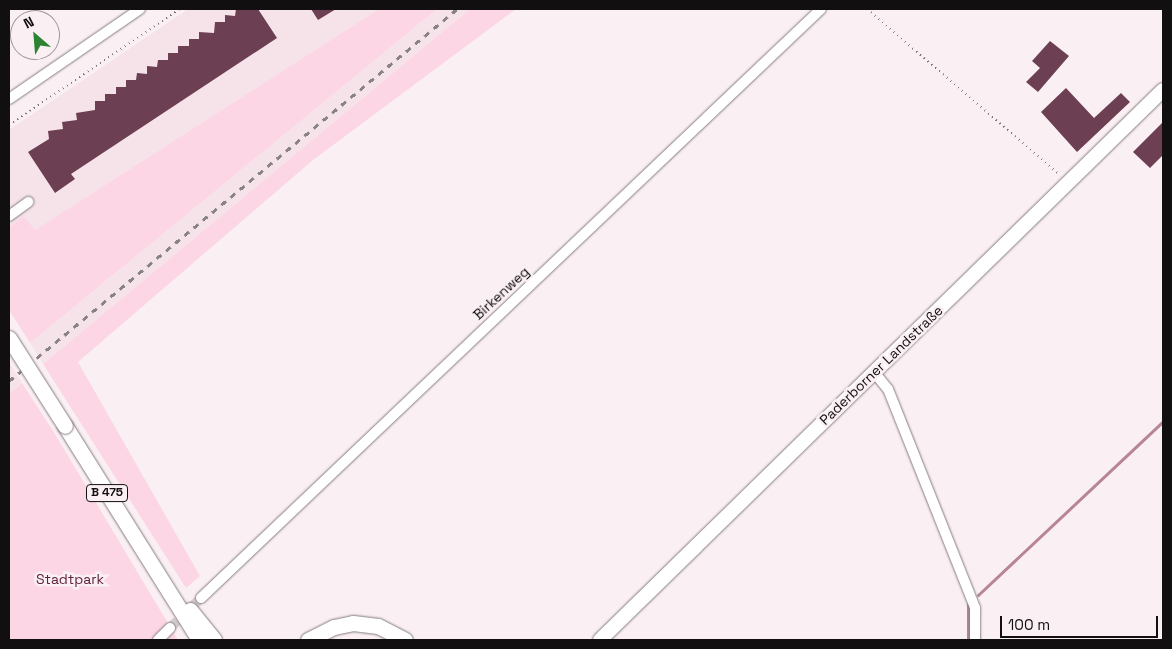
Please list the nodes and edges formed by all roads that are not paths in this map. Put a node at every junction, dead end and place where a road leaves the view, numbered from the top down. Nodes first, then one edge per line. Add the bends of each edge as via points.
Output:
1 (140, 9) edge
2 (821, 9) edge
3 (1163, 90) edge
4 (9, 99) edge
5 (28, 202) dead end
6 (9, 216) edge
7 (9, 338) edge
8 (874, 372) junction
9 (148, 560) junction
10 (201, 598) tunnel mouth
11 (170, 628) tunnel mouth
12 (158, 640) edge
13 (198, 640) edge
14 (214, 640) edge
15 (308, 640) edge
16 (405, 640) edge
17 (600, 640) edge
18 (976, 640) edge

1 - 4 street
2 - 10 street, Birkenweg
3 - 8 main road, Paderborner Landstraße
5 - 6 street
7 - 9 highway, B 475, bridge
8 - 17 main road, Paderborner Landstraße
8 - 18 street via 888,389 975,608
9 - 13 highway, B 475
9 - 14 highway via 160,565
11 - 12 street
15 - 16 highway via 334,627 353,623 378,626

